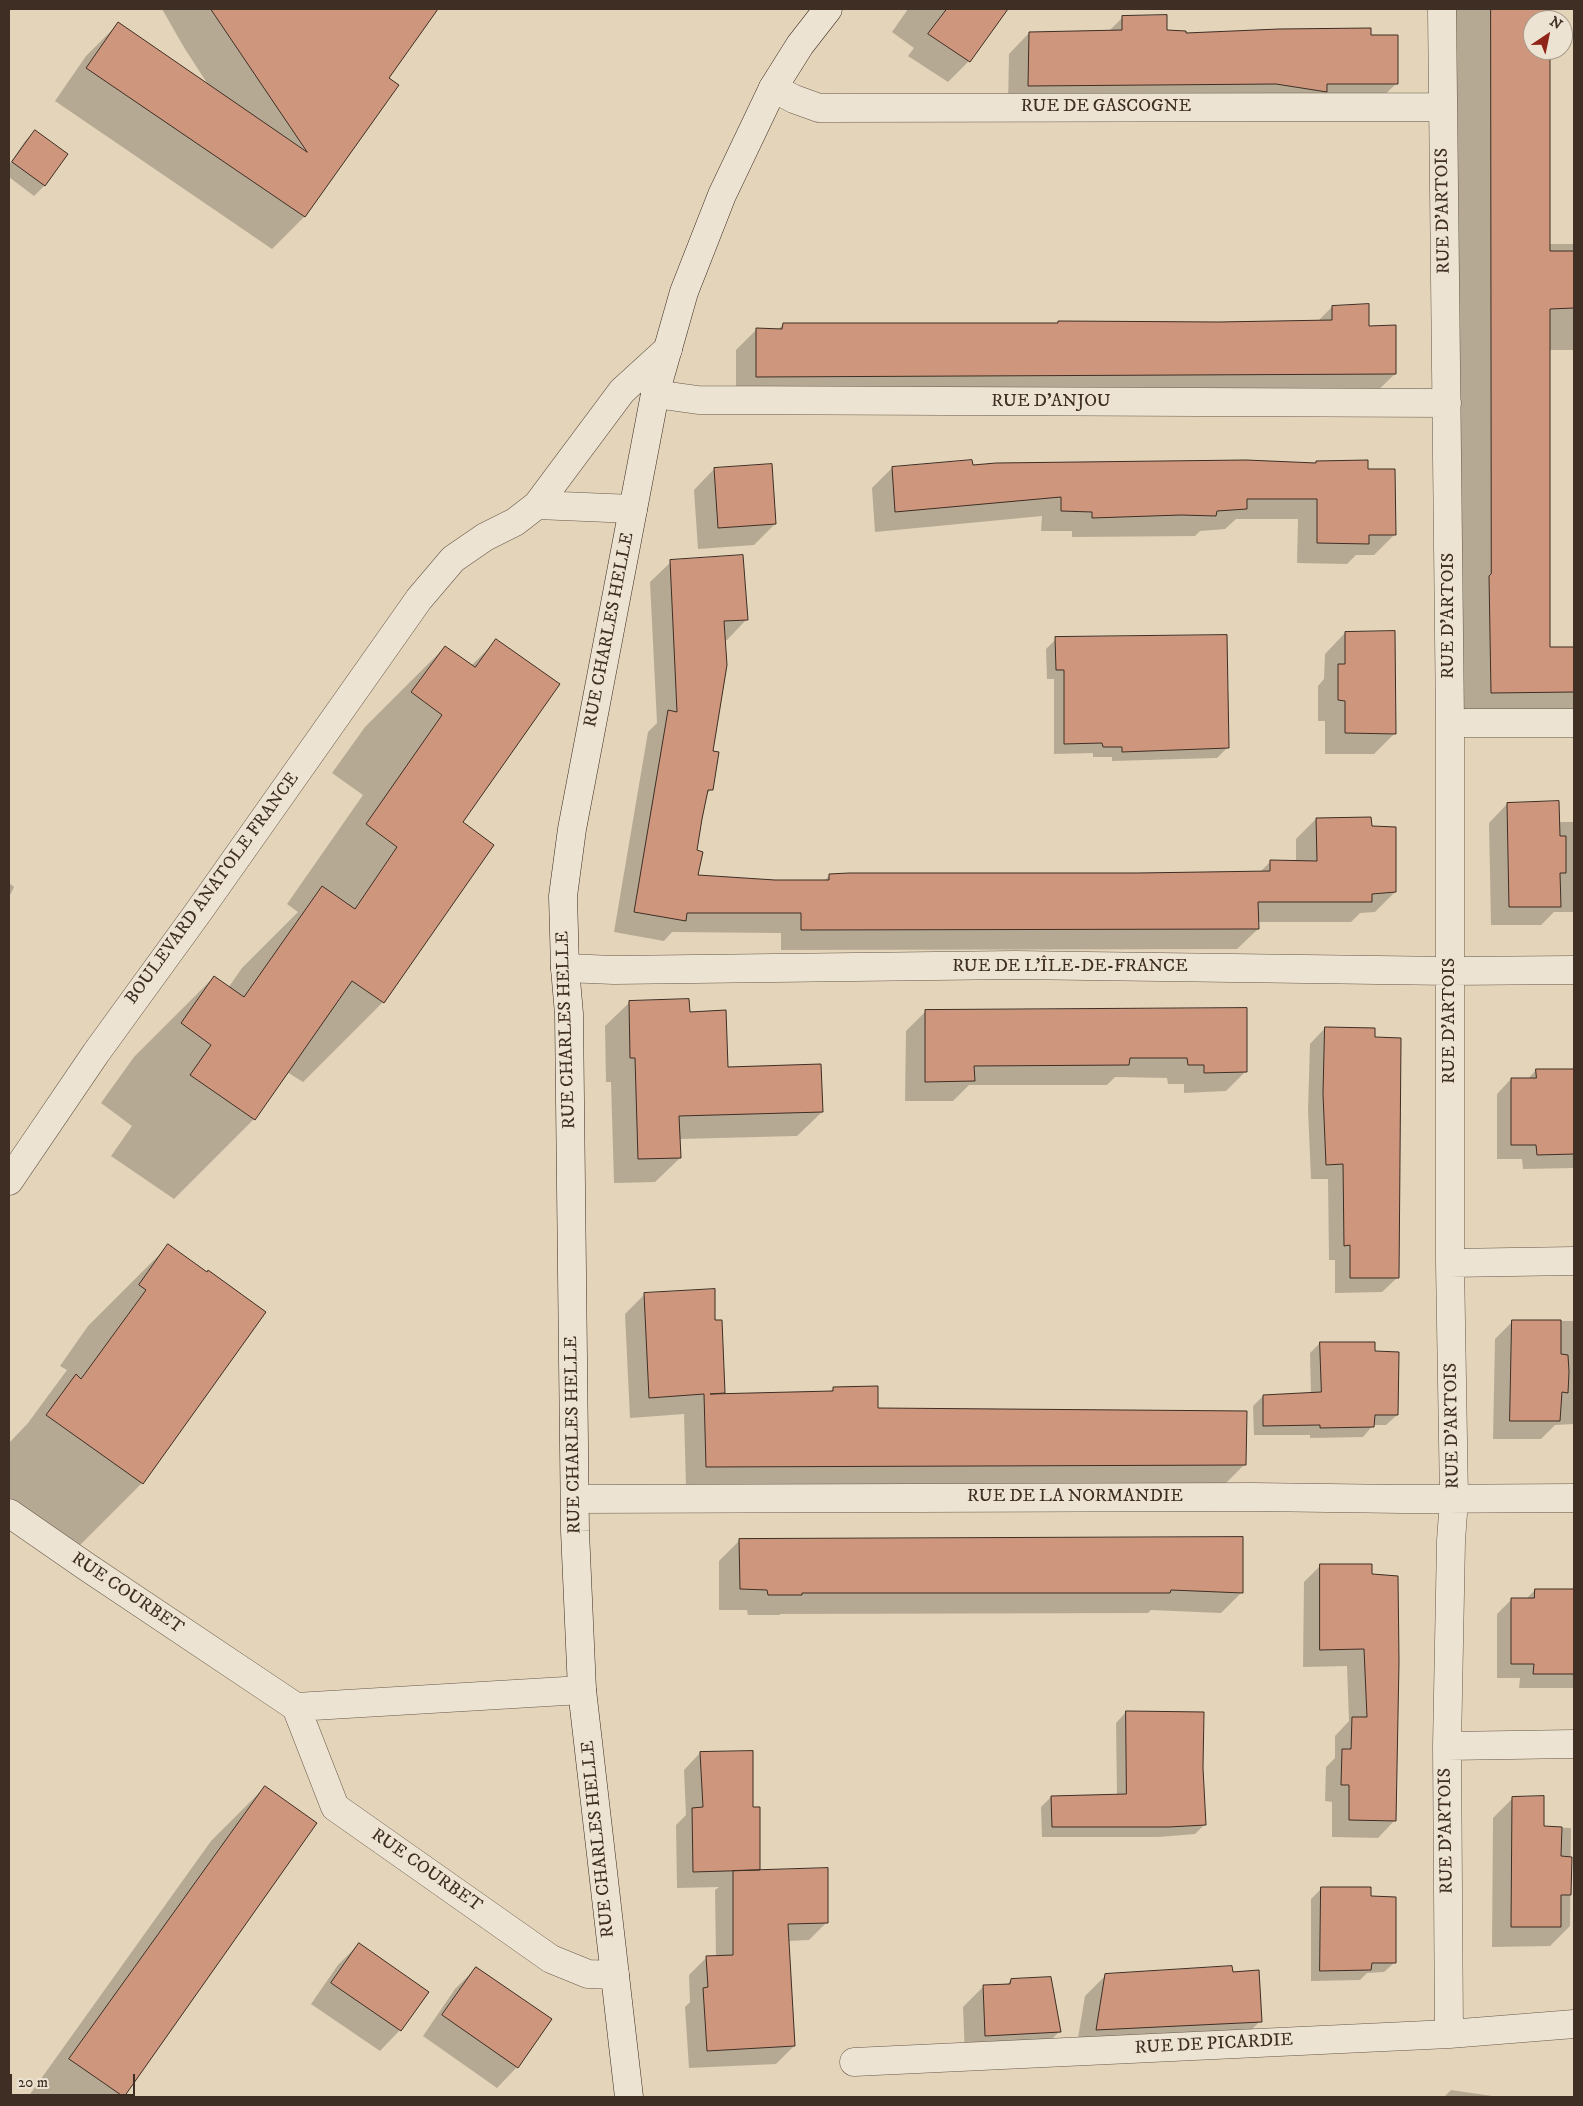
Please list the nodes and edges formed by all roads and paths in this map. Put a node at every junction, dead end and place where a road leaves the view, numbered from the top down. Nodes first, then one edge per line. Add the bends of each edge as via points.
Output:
1 (828, 9) edge
2 (1442, 9) edge
3 (773, 88) junction
4 (1443, 107) junction
5 (668, 349) junction
6 (655, 394) junction
7 (1447, 403) junction
8 (537, 505) junction
9 (633, 510) junction
10 (1574, 723) edge
11 (1450, 724) junction
12 (565, 968) junction
13 (1574, 970) edge
14 (1450, 971) junction
15 (9, 1181) edge
16 (1574, 1261) edge
17 (1450, 1263) junction
18 (1454, 1498) junction
19 (1574, 1498) edge
20 (575, 1499) junction
21 (9, 1513) edge
22 (582, 1690) junction
23 (296, 1706) junction
24 (1574, 1744) edge
25 (1447, 1746) junction
26 (615, 1975) junction
27 (1574, 2024) edge
28 (1449, 2034) junction
29 (854, 2062) dead end
30 (629, 2097) edge

1 - 3 street, RUE CHARLES HELLE
2 - 4 street, RUE D'ARTOIS
3 - 4 street, RUE DE GASCOGNE via 819,108
3 - 5 street, RUE CHARLES HELLE via 722,195 684,292
4 - 7 street, RUE D'ARTOIS
5 - 6 street, RUE CHARLES HELLE
5 - 8 street, BOULEVARD ANATOLE FRANCE via 622,390
6 - 7 street, RUE D'ANJOU via 698,400
6 - 9 street, RUE CHARLES HELLE
7 - 11 street, RUE D'ARTOIS
8 - 9 street
8 - 15 street, BOULEVARD ANATOLE FRANCE via 453,559 418,599
9 - 12 street, RUE CHARLES HELLE via 572,829 563,896
10 - 11 street
11 - 14 street, RUE D'ARTOIS
12 - 14 street, RUE DE L'ÎLE-DE-FRANCE via 1016,965
12 - 20 street, RUE CHARLES HELLE via 569,1014
13 - 14 street, RUE DE L'ÎLE-DE-FRANCE
14 - 17 street, RUE D'ARTOIS
16 - 17 street
17 - 18 street, RUE D'ARTOIS
18 - 19 street, RUE DE LA NORMANDIE
18 - 20 street, RUE DE LA NORMANDIE
18 - 25 street, RUE D'ARTOIS
20 - 22 street, RUE CHARLES HELLE
21 - 23 street, RUE COURBET
22 - 23 street
22 - 26 street, RUE CHARLES HELLE
23 - 26 street, RUE COURBET via 335,1806 551,1959 588,1974
24 - 25 street
25 - 28 street, RUE D'ARTOIS
26 - 30 street, RUE CHARLES HELLE
27 - 28 street, RUE DE PICARDIE
28 - 29 street, RUE DE PICARDIE

